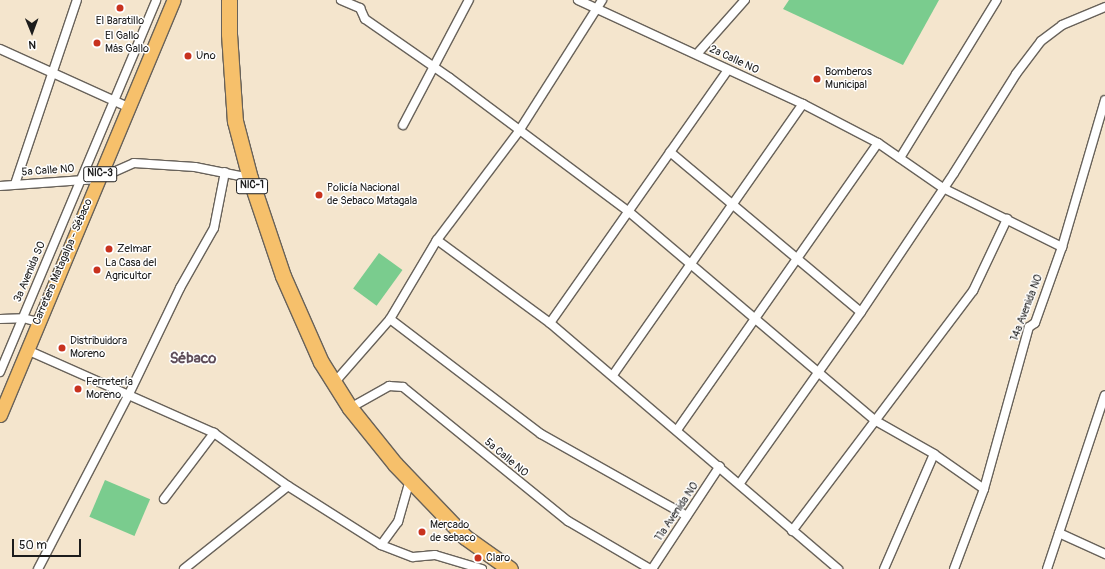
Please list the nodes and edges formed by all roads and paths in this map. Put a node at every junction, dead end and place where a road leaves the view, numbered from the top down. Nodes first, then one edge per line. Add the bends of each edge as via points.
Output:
1 (77, 0) edge
2 (156, 0) edge
3 (174, 0) edge
4 (229, 0) edge
5 (341, 0) edge
6 (469, 0) edge
7 (578, 0) edge
8 (602, 0) edge
9 (745, 0) edge
10 (997, 0) edge
11 (1105, 7) edge
12 (596, 10) junction
13 (0, 49) edge
14 (697, 54) junction
15 (435, 68) junction
16 (728, 70) junction
17 (54, 74) junction
18 (1105, 100) edge
19 (114, 101) junction
20 (803, 104) junction
21 (128, 108) junction
22 (403, 126) dead end
23 (519, 130) junction
24 (878, 143) junction
25 (670, 152) junction
26 (900, 158) junction
27 (225, 172) junction
28 (250, 178) junction
29 (98, 179) junction
30 (81, 180) junction
31 (15, 184) junction
32 (0, 186) edge
33 (943, 188) junction
34 (734, 203) junction
35 (628, 211) junction
36 (1007, 220) junction
37 (437, 240) junction
38 (1062, 247) junction
39 (797, 258) junction
40 (690, 264) junction
41 (861, 312) junction
42 (756, 317) junction
43 (23, 318) junction
44 (0, 319) edge
45 (390, 319) junction
46 (38, 322) junction
47 (550, 323) junction
48 (27, 350) junction
49 (0, 372) edge
50 (817, 373) junction
51 (613, 376) junction
52 (334, 383) junction
53 (129, 394) junction
54 (1105, 395) edge
55 (350, 408) junction
56 (0, 415) edge
57 (876, 421) junction
58 (677, 430) junction
59 (214, 433) junction
60 (934, 454) junction
61 (720, 466) junction
62 (410, 480) junction
63 (740, 483) junction
64 (288, 486) junction
65 (984, 489) junction
66 (164, 499) dead end
67 (687, 516) junction
68 (792, 531) junction
69 (1059, 532) junction
70 (381, 545) junction
71 (1105, 554) edge
72 (497, 567) edge
73 (38, 569) edge
74 (184, 569) edge
75 (651, 569) edge
76 (838, 569) edge
77 (884, 569) edge
78 (954, 569) edge
79 (1047, 569) edge

1 - 17 street
2 - 19 street, 3a Avenida SO
3 - 21 main road, Carretera Matagalpa - Sébaco / NIC-3
4 - 28 highway, NIC-1 via 235,121
5 - 15 street via 360,8 365,19
6 - 15 street
7 - 12 street, 2a Calle NO
8 - 12 street
9 - 14 street
10 - 26 street
11 - 33 street via 1062,25 1041,41 1016,74
12 - 14 street, 2a Calle NO
12 - 23 street
13 - 17 street
14 - 16 street, 2a Calle NO
15 - 22 street
15 - 23 street
16 - 20 street, 2a Calle NO
16 - 25 street
17 - 19 street
17 - 31 street
18 - 38 street, 14a Avenida NO
19 - 21 street
19 - 30 street, 3a Avenida SO
20 - 24 street, 2a Calle NO
20 - 34 street
21 - 29 main road, Carretera Matagalpa - Sébaco / NIC-3
23 - 35 street
23 - 37 street
24 - 26 street, 2a Calle NO
24 - 39 street
25 - 34 street
25 - 35 street
26 - 33 street, 2a Calle NO
27 - 28 street
27 - 29 street via 134,162
27 - 53 street via 214,228 180,288
28 - 52 highway, NIC-1 via 283,276 321,362
29 - 30 street, 5a Calle NO
29 - 46 main road, Carretera Matagalpa - Sébaco / NIC-3
30 - 31 street, 5a Calle NO
30 - 43 street, 3a Avenida SO
31 - 32 street, 5a Calle NO
33 - 36 street, 2a Calle NO
33 - 41 street
34 - 39 street
34 - 40 street
35 - 40 street
35 - 47 street
36 - 38 street, 2a Calle NO
36 - 57 street via 974,291
37 - 45 street
37 - 47 street
38 - 65 street, 14a Avenida NO via 1035,323 1029,327
39 - 41 street
39 - 42 street
40 - 42 street
40 - 51 street
41 - 50 street
42 - 50 street
42 - 58 street
43 - 44 street
43 - 46 street
43 - 49 street, 3a Avenida SO
45 - 52 street
45 - 67 street via 541,434
46 - 48 main road, Carretera Matagalpa - Sébaco / NIC-3
47 - 51 street
48 - 53 street
48 - 56 main road, Carretera Matagalpa - Sébaco / NIC-3
50 - 57 street
50 - 63 street
51 - 58 street
52 - 55 highway, NIC-1
53 - 59 street
53 - 73 street
54 - 69 street
55 - 62 highway, NIC-1
55 - 75 street, 5a Calle NO via 389,386 403,387 568,522
57 - 60 street
57 - 68 street
58 - 61 street
59 - 64 street
59 - 66 street
60 - 65 street
60 - 77 street
61 - 63 street
61 - 67 street, 11a Avenida NO
62 - 70 street via 398,522
62 - 72 highway, NIC-1
63 - 68 street
64 - 70 street
64 - 74 street
65 - 78 street, 14a Avenida NO
67 - 75 street, 11a Avenida NO
68 - 76 street
69 - 71 street
69 - 79 street
70 - 72 street via 414,558 435,555

